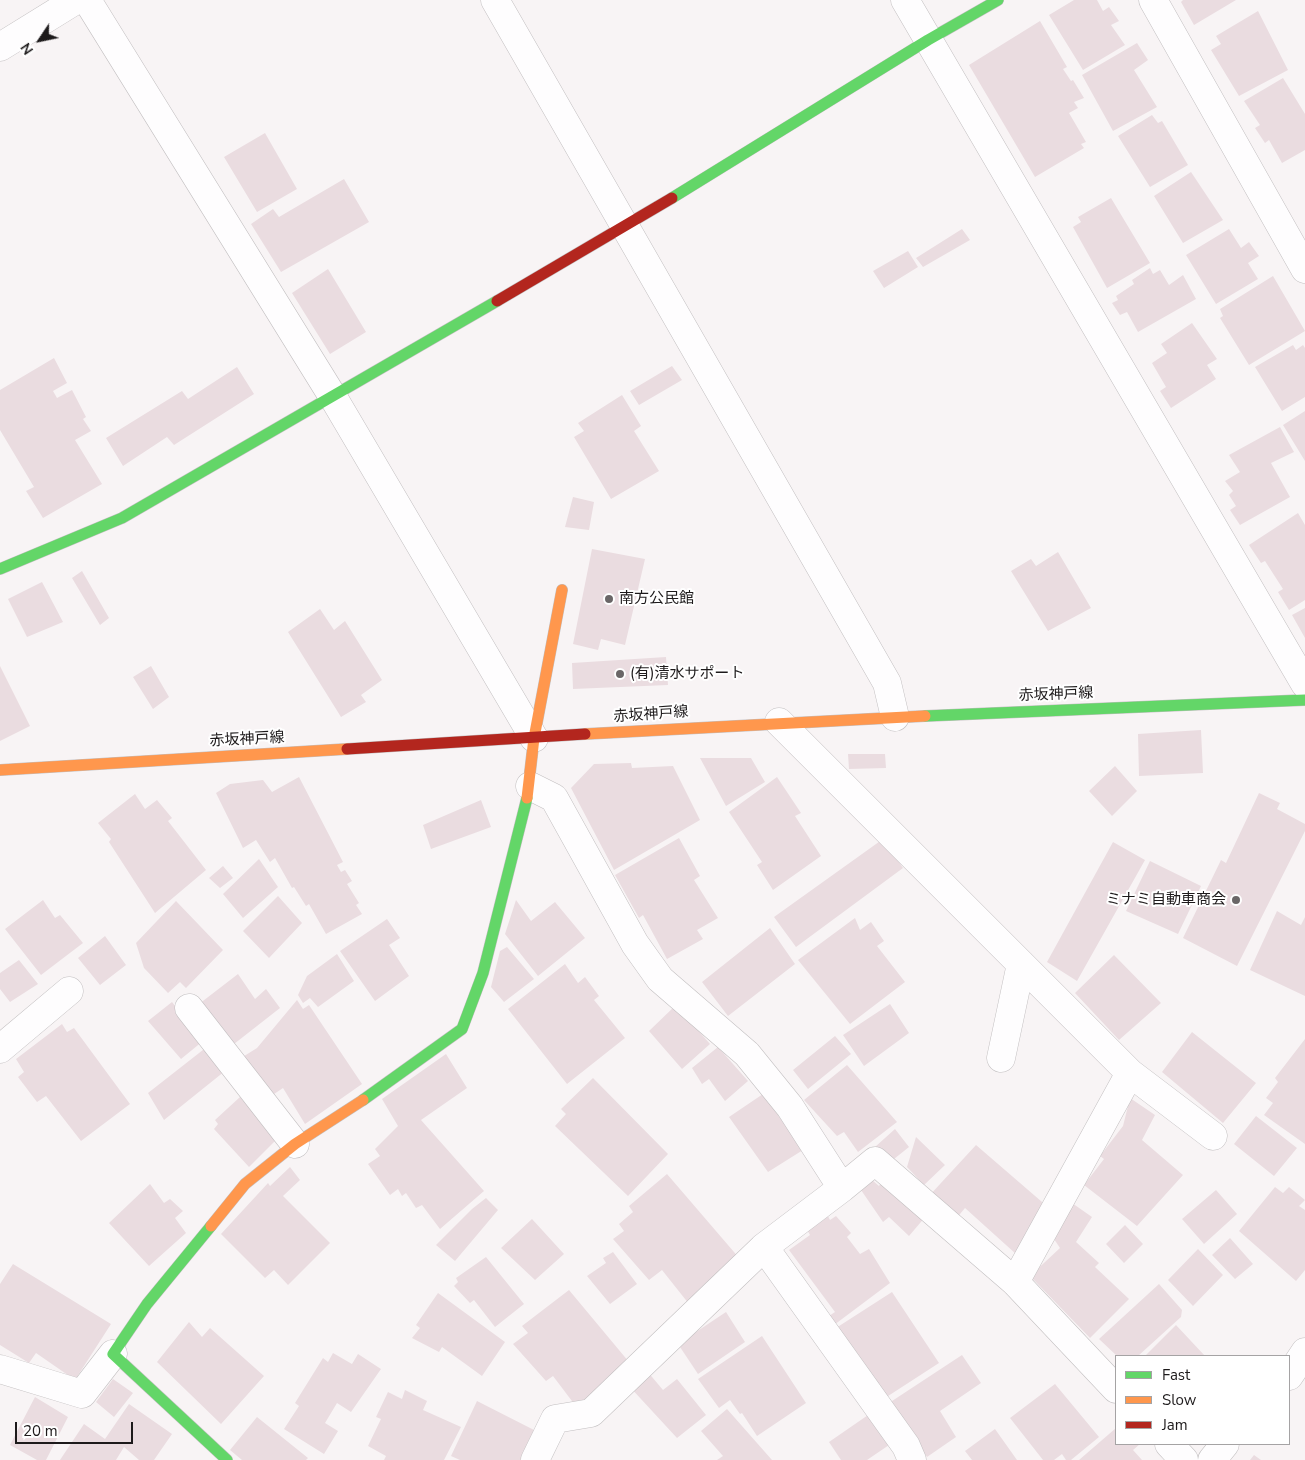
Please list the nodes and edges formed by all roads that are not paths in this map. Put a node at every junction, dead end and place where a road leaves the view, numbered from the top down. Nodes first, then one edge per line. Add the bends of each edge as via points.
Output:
1 (76, 0) edge
2 (87, 0) edge
3 (495, 0) edge
4 (905, 0) edge
5 (998, 0) edge
6 (1153, 0) edge
7 (928, 40) junction
8 (0, 47) edge
9 (627, 226) junction
10 (1305, 269) edge
11 (333, 397) junction
12 (0, 569) edge
13 (562, 590) dead end
14 (1305, 684) edge
15 (1305, 700) edge
16 (895, 717) junction
17 (779, 722) junction
18 (534, 738) junction
19 (0, 770) edge
20 (530, 786) junction
21 (1021, 964) junction
22 (69, 991) dead end
23 (189, 1008) dead end
24 (0, 1049) edge
25 (1001, 1058) dead end
26 (1130, 1073) junction
27 (1213, 1136) dead end
28 (295, 1144) junction
29 (842, 1188) junction
30 (764, 1247) junction
31 (1015, 1282) junction
32 (1305, 1352) edge
33 (113, 1354) junction
34 (0, 1369) edge
35 (1290, 1374) edge
36 (1115, 1388) edge
37 (1170, 1445) edge
38 (1225, 1445) edge
39 (227, 1460) edge
40 (535, 1460) edge
41 (912, 1460) edge
42 (1184, 1460) edge
43 (1212, 1460) edge

1 - 8 street
2 - 11 street
3 - 9 street
4 - 7 street
5 - 7 street
6 - 10 street
7 - 9 street
7 - 14 street
9 - 11 street
9 - 16 street via 887,683
11 - 12 street via 122,518
11 - 18 street
13 - 18 street
15 - 16 street, 赤坂神戸線
16 - 17 street, 赤坂神戸線
17 - 18 street, 赤坂神戸線
17 - 21 street
18 - 19 street, 赤坂神戸線
18 - 20 street
20 - 28 street via 484,973 462,1029 345,1113
20 - 29 street via 554,798 635,944 660,980 747,1054 790,1107
21 - 25 street
21 - 26 street
22 - 24 street
23 - 28 street
26 - 27 street
26 - 31 street
28 - 33 street via 245,1184 147,1304
29 - 30 street
29 - 31 street via 875,1161
30 - 40 street via 591,1413 555,1419
30 - 41 street via 906,1446
31 - 36 street
32 - 35 street
33 - 34 street via 82,1394
33 - 39 street
37 - 42 street
38 - 43 street

